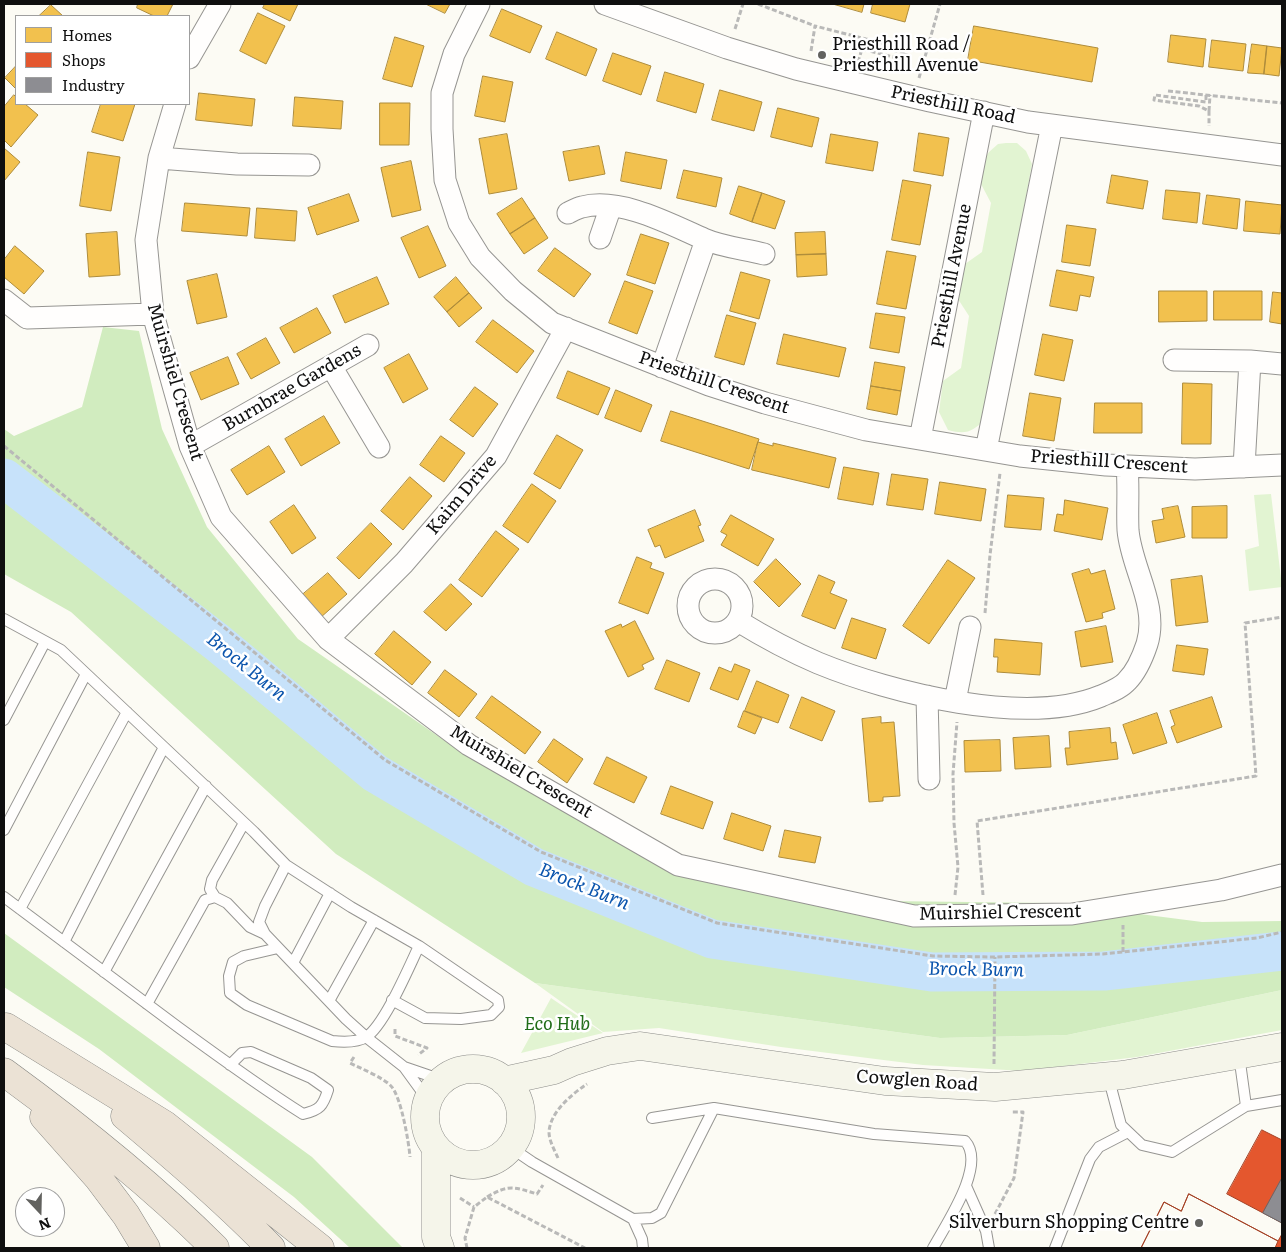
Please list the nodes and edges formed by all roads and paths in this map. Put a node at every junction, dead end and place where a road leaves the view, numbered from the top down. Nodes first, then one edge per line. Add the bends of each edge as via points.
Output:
1 (220, 4) edge
2 (479, 4) edge
3 (605, 4) edge
4 (743, 4) edge
5 (758, 4) edge
6 (940, 4) edge
7 (815, 26) junction
8 (866, 39) junction
9 (891, 45) dead end
10 (729, 48) junction
11 (190, 56) edge
12 (807, 71) junction
13 (853, 82) junction
14 (1168, 91) dead end
15 (1208, 95) junction
16 (914, 97) junction
17 (1282, 103) edge
18 (175, 105) edge
19 (984, 112) junction
20 (1209, 112) junction
21 (1052, 125) junction
22 (1208, 145) junction
23 (1282, 155) edge
24 (159, 158) junction
25 (309, 165) dead end
26 (611, 206) junction
27 (568, 213) dead end
28 (600, 238) dead end
29 (706, 240) junction
30 (764, 254) dead end
31 (4, 300) edge
32 (153, 314) junction
33 (566, 328) junction
34 (368, 345) dead end
35 (1174, 360) dead end
36 (1250, 361) junction
37 (1282, 364) edge
38 (330, 366) junction
39 (662, 367) junction
40 (920, 439) junction
41 (190, 446) junction
42 (379, 447) dead end
43 (995, 451) junction
44 (1282, 465) edge
45 (1127, 466) junction
46 (1244, 467) junction
47 (1282, 617) edge
48 (4, 619) edge
49 (978, 620) joint
50 (738, 621) dead end
51 (328, 639) junction
52 (45, 642) junction
53 (86, 674) junction
54 (926, 696) junction
55 (958, 701) junction
56 (127, 712) junction
57 (4, 720) edge
58 (164, 747) junction
59 (929, 779) dead end
60 (206, 786) junction
61 (244, 823) junction
62 (4, 830) edge
63 (286, 865) junction
64 (1282, 875) edge
65 (330, 893) junction
66 (4, 897) edge
67 (215, 897) junction
68 (20, 909) junction
69 (953, 915) junction
70 (985, 915) junction
71 (374, 920) junction
72 (265, 934) junction
73 (64, 942) junction
74 (419, 946) junction
75 (278, 948) junction
76 (995, 957) dead end
77 (293, 962) junction
78 (104, 972) junction
79 (392, 1000) junction
80 (329, 1001) junction
81 (147, 1004) junction
82 (5, 1026) edge
83 (366, 1037) junction
84 (1282, 1047) edge
85 (1239, 1054) junction
86 (230, 1065) junction
87 (404, 1067) junction
88 (554, 1070) junction
89 (4, 1072) edge
90 (1108, 1076) junction
91 (504, 1081) junction
92 (995, 1087) junction
93 (435, 1090) junction
94 (1282, 1100) edge
95 (1246, 1106) junction
96 (520, 1108) junction
97 (714, 1108) junction
98 (1008, 1111) dead end
99 (652, 1118) dead end
100 (1124, 1128) junction
101 (510, 1147) junction
102 (436, 1148) junction
103 (467, 1164) junction
104 (410, 1166) dead end
105 (966, 1186) junction
106 (435, 1208) junction
107 (633, 1220) junction
108 (986, 1231) junction
109 (146, 1248) edge
110 (215, 1248) edge
111 (271, 1248) edge
112 (320, 1248) edge
113 (440, 1248) edge
114 (467, 1248) edge
115 (585, 1248) edge
116 (644, 1248) edge
117 (933, 1248) edge
118 (989, 1248) edge
119 (1055, 1248) edge

1 - 11 street
2 - 33 street, Priesthill Crescent via 454,54 442,93 445,180 458,223 480,257 513,291 552,323
3 - 10 street, Priesthill Road
4 - 10 path
5 - 7 path
6 - 16 path
7 - 8 path
7 - 12 path
8 - 9 path
8 - 13 path via 864,45 907,53 905,60 862,49
10 - 12 street, Priesthill Road
12 - 13 street, Priesthill Road
13 - 16 street, Priesthill Road
14 - 15 path
15 - 17 path
15 - 20 path
15 - 20 path via 1206,102 1155,95 1154,100 1199,106
16 - 19 street, Priesthill Road
18 - 24 street, Muirshiel Crescent
19 - 21 street, Priesthill Road
19 - 40 street, Priesthill Avenue
20 - 22 path
21 - 22 street, Priesthill Road
21 - 43 street
22 - 23 street, Priesthill Road
24 - 25 street
24 - 32 street, Muirshiel Crescent via 146,240
26 - 27 street via 582,207
26 - 28 street
26 - 29 street via 683,228
29 - 30 street
29 - 39 street
31 - 32 street via 27,318
32 - 41 street, Muirshiel Crescent
33 - 39 street, Priesthill Crescent
33 - 51 street, Kaim Drive via 496,456 404,562
34 - 38 street, Burnbrae Gardens
35 - 36 street
36 - 37 street
36 - 46 street
38 - 41 street, Burnbrae Gardens
38 - 42 street
39 - 40 street, Priesthill Crescent via 764,403 866,430
40 - 43 street, Priesthill Crescent
41 - 51 street, Muirshiel Crescent via 221,517
43 - 45 street, Priesthill Crescent
43 - 49 path via 996,501
44 - 46 street, Priesthill Crescent
45 - 46 street, Priesthill Crescent
45 - 55 street via 1128,531 1149,612 1147,645 1127,681 1113,691 1088,701 1054,707 1012,708
47 - 70 path via 1245,623 1256,776 977,821
48 - 52 lane
49 - 55 street
50 - 54 street via 819,663 880,685
51 - 69 street, Muirshiel Crescent via 469,745 678,865 914,916
52 - 53 lane via 61,650
52 - 57 lane
53 - 56 lane
53 - 62 lane
54 - 55 street
54 - 59 street
55 - 69 path via 953,774 958,867
56 - 58 lane
56 - 68 lane
58 - 60 lane
58 - 73 lane
60 - 61 lane
60 - 78 lane
61 - 63 lane
61 - 67 lane via 212,880 210,889
63 - 65 lane
63 - 72 lane via 259,922
64 - 70 street, Muirshiel Crescent via 1221,890 1072,914
65 - 71 lane
65 - 77 lane
66 - 68 lane
67 - 72 lane via 227,903 250,927
67 - 81 lane via 205,900
68 - 73 lane
69 - 70 street, Muirshiel Crescent
71 - 74 lane
71 - 80 lane
72 - 75 lane
73 - 78 lane
74 - 79 lane
74 - 79 lane via 498,1000 499,1007 491,1015 461,1019 425,1018
75 - 77 lane
75 - 83 lane via 233,962 229,976 230,993 246,1004 332,1041 344,1043
76 - 92 path
77 - 80 lane
78 - 81 lane
79 - 83 lane via 380,1024
80 - 83 lane
81 - 86 lane
82 - 111 highway via 91,1087 196,1176
82 - 112 highway via 165,1125
83 - 87 lane
83 - 104 path via 350,1063 391,1086 400,1108
84 - 85 street, Cowglen Road
85 - 90 street, Cowglen Road
85 - 95 lane
86 - 86 lane via 303,1114 315,1111 324,1102 328,1090 310,1078 251,1052 242,1053
87 - 93 lane
87 - 93 lane
88 - 91 street, Cowglen Road
88 - 92 street, Cowglen Road via 607,1051 640,1046 885,1082
88 - 96 street, Cowglen Road
89 - 109 highway via 99,1179
89 - 110 highway via 127,1166
90 - 92 street, Cowglen Road
90 - 100 lane
91 - 93 street via 480,1070 466,1070 454,1073
91 - 96 street
93 - 102 street via 425,1117 428,1134
94 - 95 lane
95 - 100 lane via 1172,1152 1142,1145
96 - 101 street via 517,1135
97 - 99 lane
97 - 105 lane via 874,1134 965,1141 972,1159
97 - 107 lane via 662,1213 652,1218
98 - 108 path via 1023,1112 1014,1178
100 - 119 lane via 1099,1147 1090,1160
101 - 103 street via 491,1161
101 - 107 lane
102 - 103 street via 455,1162
102 - 106 street
103 - 106 street
105 - 108 lane
105 - 117 lane
106 - 113 street via 436,1237
107 - 116 lane
108 - 118 lane
114 - 115 path via 465,1238 474,1207 487,1196

